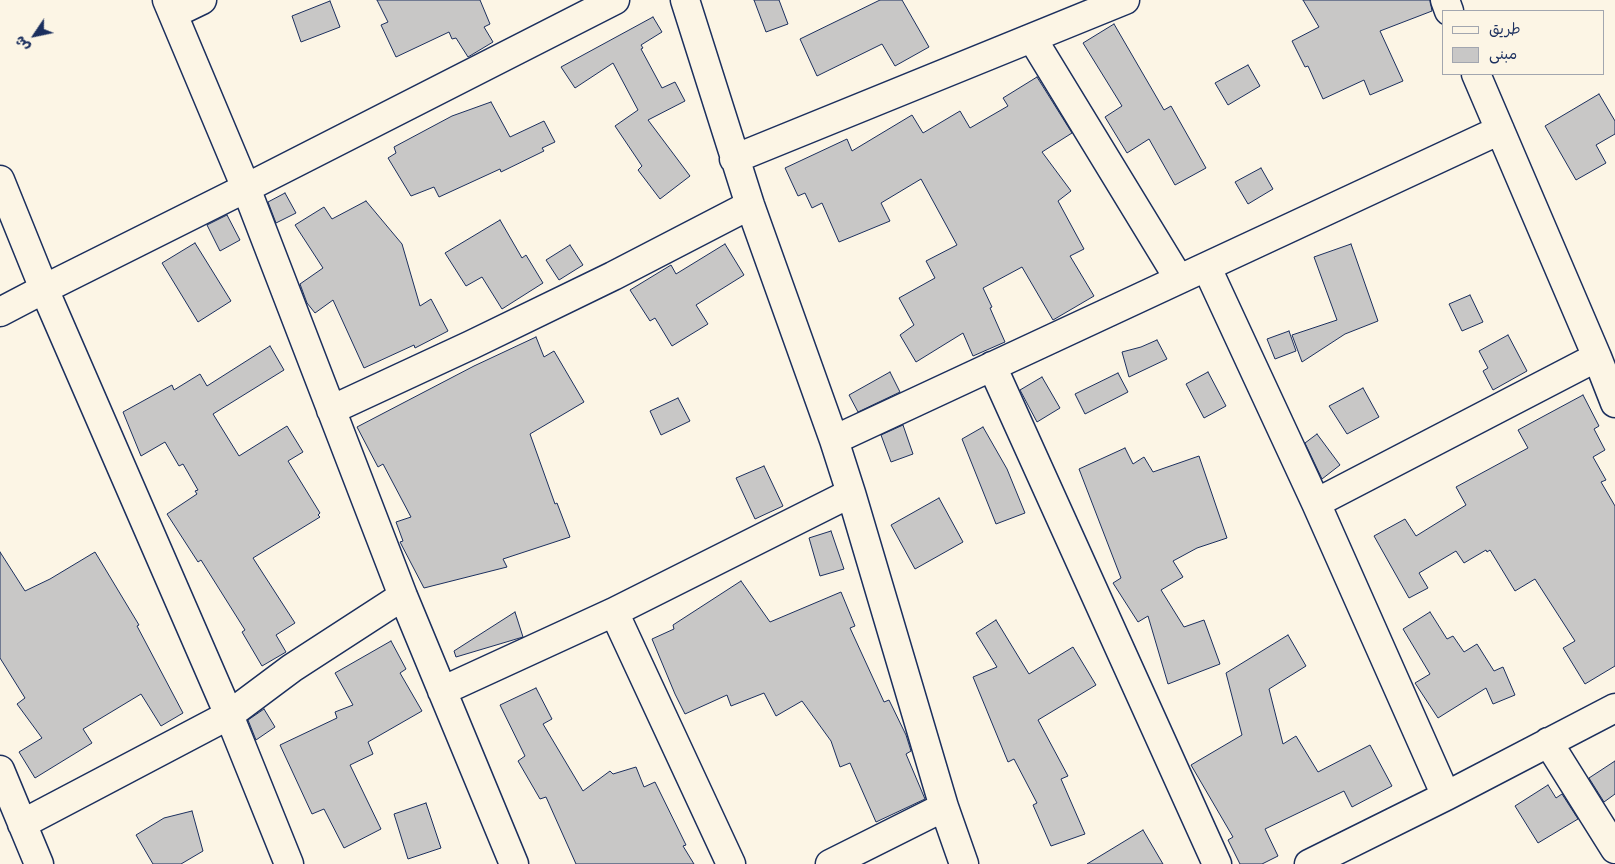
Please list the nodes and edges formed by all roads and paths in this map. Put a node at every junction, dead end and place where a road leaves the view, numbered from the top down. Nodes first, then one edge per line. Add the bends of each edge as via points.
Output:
1 (202, 0) edge
2 (616, 0) edge
3 (685, 0) edge
4 (1125, 0) edge
5 (170, 7) edge
6 (1032, 38) junction
7 (1476, 75) edge
8 (1500, 130) junction
9 (734, 159) junction
10 (0, 180) edge
11 (246, 188) junction
12 (750, 205) junction
13 (1206, 268) junction
14 (1178, 279) junction
15 (44, 289) junction
16 (0, 312) edge
17 (1597, 357) junction
18 (992, 366) junction
19 (1615, 403) edge
20 (331, 410) junction
21 (834, 440) junction
22 (851, 493) junction
23 (1316, 502) junction
24 (403, 596) junction
25 (614, 612) junction
26 (442, 691) junction
27 (1615, 708) edge
28 (229, 715) junction
29 (1548, 742) junction
30 (0, 770) edge
31 (1446, 796) junction
32 (944, 807) junction
33 (22, 824) junction
34 (1615, 849) edge
35 (39, 864) edge
36 (290, 864) edge
37 (514, 864) edge
38 (731, 864) edge
39 (830, 864) edge
40 (964, 864) edge
41 (1217, 864) edge
42 (1309, 864) edge

1 - 5 street
2 - 11 street
3 - 9 street
4 - 6 street
5 - 11 street
6 - 9 street
6 - 14 street
7 - 8 street
8 - 13 street
8 - 17 street
9 - 12 street
10 - 15 street
11 - 15 street
11 - 20 street
12 - 20 street via 595,285
12 - 21 street
13 - 14 street
13 - 23 street
14 - 18 street
15 - 16 street
15 - 28 street
17 - 19 street
17 - 23 street
18 - 21 street
18 - 41 street
20 - 24 street
21 - 22 street
22 - 25 street
22 - 32 street
23 - 31 street
24 - 26 street
24 - 28 street via 292,668
25 - 26 street
25 - 38 street
26 - 37 street
27 - 29 street
28 - 33 street
28 - 36 street
29 - 31 street
29 - 34 street
30 - 33 street
31 - 42 street
32 - 39 street
32 - 40 street
33 - 35 street

